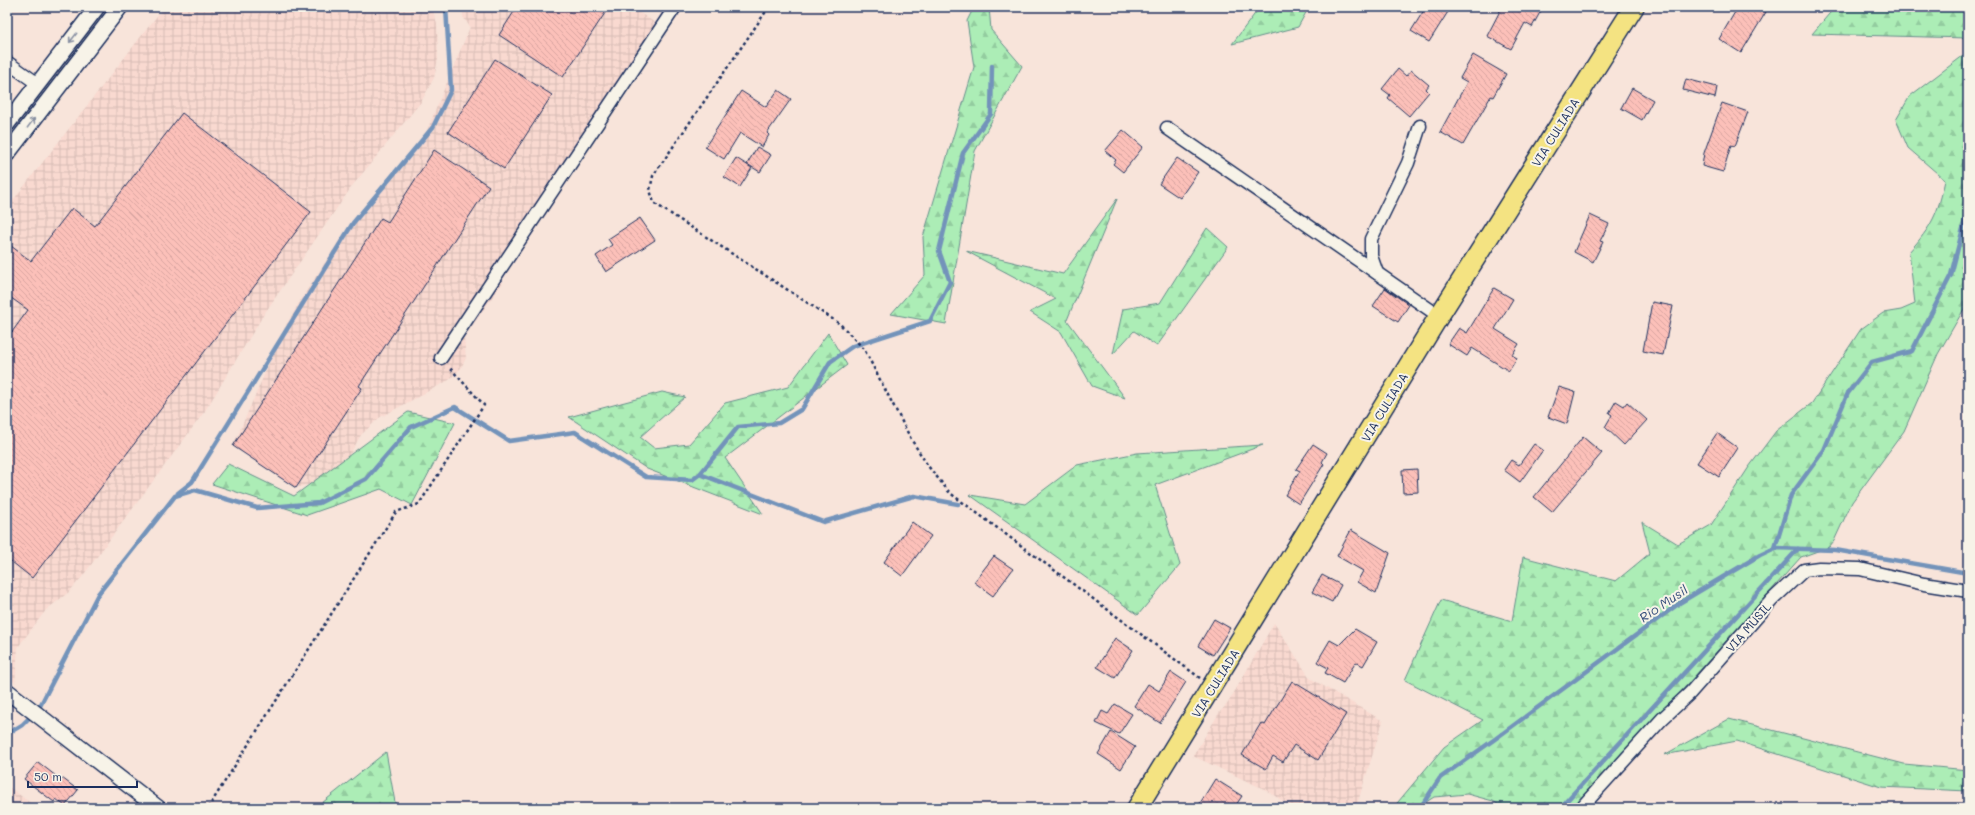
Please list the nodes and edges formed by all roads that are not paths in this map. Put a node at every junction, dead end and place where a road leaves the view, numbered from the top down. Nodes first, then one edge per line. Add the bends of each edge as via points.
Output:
1 (97, 7) edge
2 (120, 7) edge
3 (675, 7) edge
4 (1634, 7) edge
5 (7, 62) edge
6 (38, 84) junction
7 (7, 124) edge
8 (1420, 126) dead end
9 (1167, 128) dead end
10 (7, 154) edge
11 (1377, 273) junction
12 (1439, 316) junction
13 (441, 358) road end
14 (1968, 590) edge
15 (12, 695) edge
16 (158, 808) edge
17 (1137, 808) edge
18 (1581, 808) edge

1 -> 6 street
10 -> 2 street
3 - 13 street
4 - 12 main road, VIA CULIADA
5 - 6 street
6 - 7 street
8 - 11 street via 1408,163 1371,239 1370,256
9 - 11 street
11 - 12 street
12 - 17 main road, VIA CULIADA
14 - 18 street, VIA MUSIL via 1924,584 1860,569 1804,570 1772,600 1690,693 1662,719
15 - 16 street

